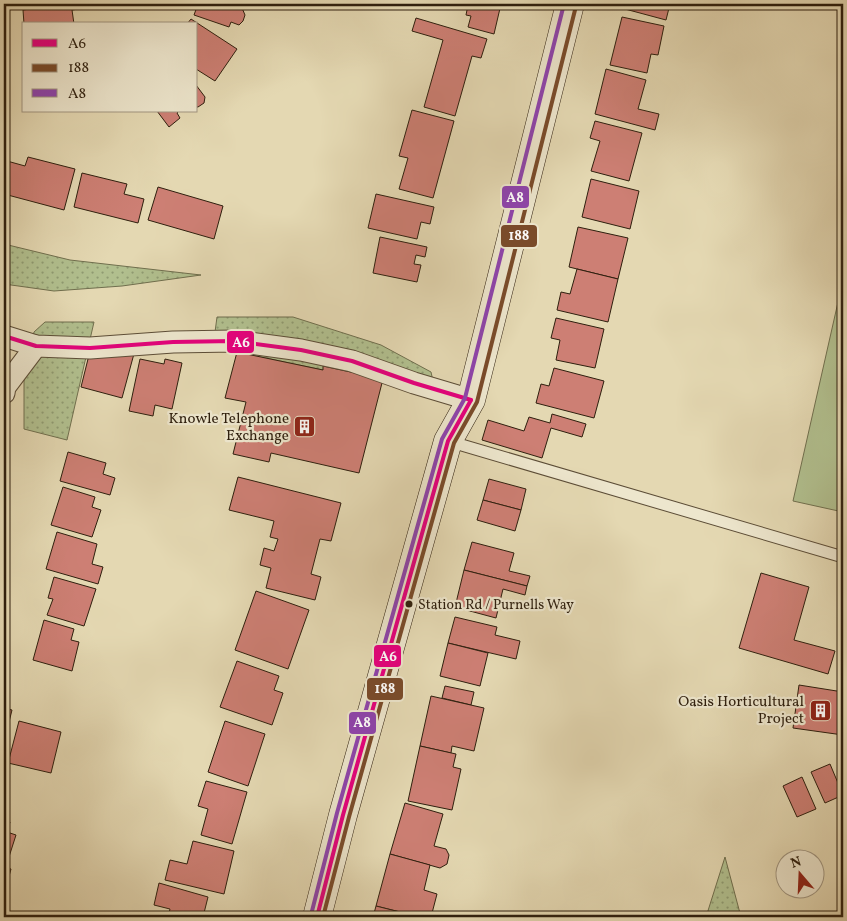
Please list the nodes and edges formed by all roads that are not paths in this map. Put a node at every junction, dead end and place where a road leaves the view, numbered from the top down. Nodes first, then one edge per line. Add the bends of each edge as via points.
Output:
1 (570, 4) edge
2 (4, 336) edge
3 (36, 346) junction
4 (4, 393) edge
5 (471, 400) junction
6 (448, 441) junction
7 (843, 557) edge
8 (317, 917) edge

1 - 5 main road
2 - 3 street
3 - 4 street via 5,387
3 - 5 street via 90,348 234,341 352,361
5 - 6 main road
6 - 7 lane
6 - 8 main road

